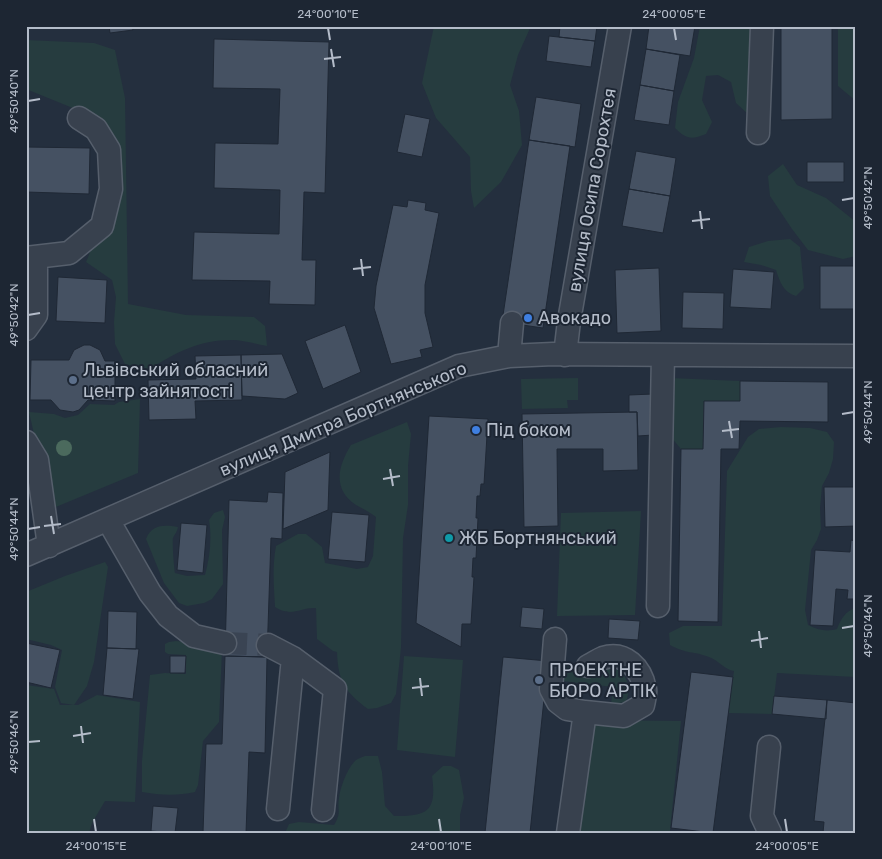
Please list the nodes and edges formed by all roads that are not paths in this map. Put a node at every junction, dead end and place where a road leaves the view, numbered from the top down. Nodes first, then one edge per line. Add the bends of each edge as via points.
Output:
1 (620, 26) edge
2 (762, 26) edge
3 (79, 118) dead end
4 (758, 133) dead end
5 (31, 258) edge
6 (512, 323) dead end
7 (26, 329) edge
8 (565, 355) junction
9 (662, 355) junction
10 (509, 356) junction
11 (856, 356) edge
12 (26, 442) edge
13 (108, 520) junction
14 (48, 546) junction
15 (26, 555) edge
16 (658, 606) dead end
17 (555, 639) dead end
18 (225, 643) tunnel mouth
19 (268, 645) tunnel mouth
20 (293, 658) junction
21 (588, 666) dead end
22 (585, 712) junction
23 (769, 747) dead end
24 (278, 809) dead end
25 (323, 810) dead end
26 (568, 833) edge
27 (770, 833) edge

1 - 8 street, вулиця Осипа Сорохтея
2 - 4 street
3 - 5 street via 96,129 109,150 111,189 102,226 69,253
5 - 7 street via 36,315
6 - 10 street
8 - 9 street, вулиця Дмитра Бортнянського
8 - 10 street, вулиця Дмитра Бортнянського
9 - 11 street, вулиця Дмитра Бортнянського
9 - 16 street
10 - 13 street, вулиця Дмитра Бортнянського via 459,366
12 - 14 street via 37,460
13 - 14 street, вулиця Дмитра Бортнянського
13 - 18 street via 150,594 168,616 194,636
14 - 15 street, вулиця Дмитра Бортнянського
17 - 22 street via 551,690 567,709
19 - 20 street
20 - 24 street
20 - 25 street via 335,689
21 - 22 street via 603,658 619,656 632,663 641,674 645,691 643,705 624,716
22 - 26 street
23 - 27 street via 762,816

